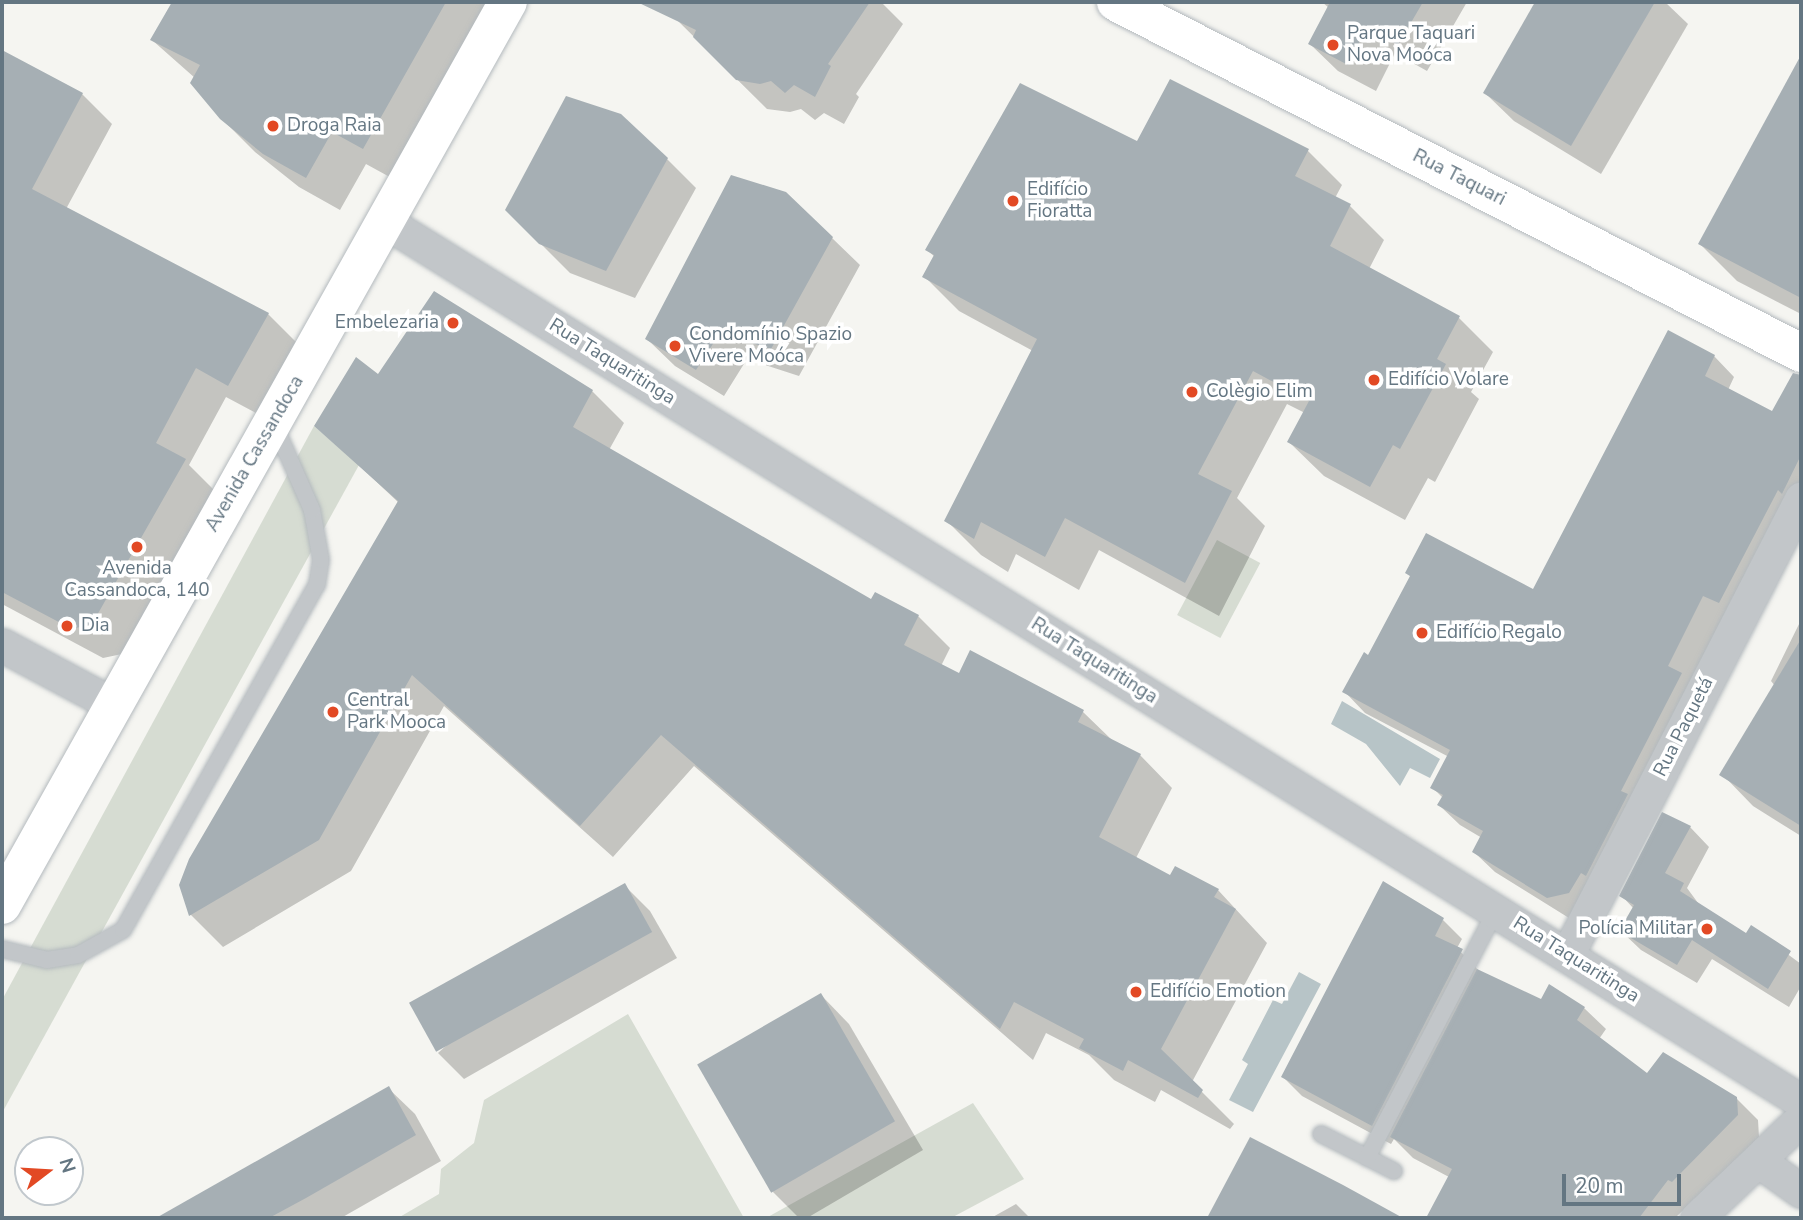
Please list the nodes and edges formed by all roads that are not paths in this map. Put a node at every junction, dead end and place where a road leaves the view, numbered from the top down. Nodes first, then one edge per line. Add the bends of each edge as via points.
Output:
1 (508, 2) edge
2 (1116, 2) edge
3 (386, 222) junction
4 (1801, 353) edge
5 (273, 422) junction
6 (1801, 499) edge
7 (2, 645) edge
8 (112, 704) junction
9 (2, 905) edge
10 (1496, 911) junction
11 (2, 949) edge
12 (1567, 955) junction
13 (1801, 1101) edge
14 (1801, 1119) edge
15 (1321, 1133) dead end
16 (1367, 1157) junction
17 (1759, 1161) junction
18 (1394, 1171) dead end
19 (1801, 1191) edge
20 (1697, 1218) edge

1 - 3 street, Avenida Cassandoca
2 - 4 street, Rua Taquari
3 - 5 street, Avenida Cassandoca
3 - 10 street, Rua Taquaritinga
5 - 8 street, Avenida Cassandoca
5 - 11 lane via 312,510 321,560 317,585 123,930 78,955 47,960
6 - 12 street, Rua Paquetá
7 - 8 street
8 - 9 street, Avenida Cassandoca
10 - 12 street, Rua Taquaritinga
10 - 16 lane
12 - 13 street, Rua Taquaritinga
14 - 17 street
15 - 16 lane
16 - 18 lane
17 - 19 street
17 - 20 street

